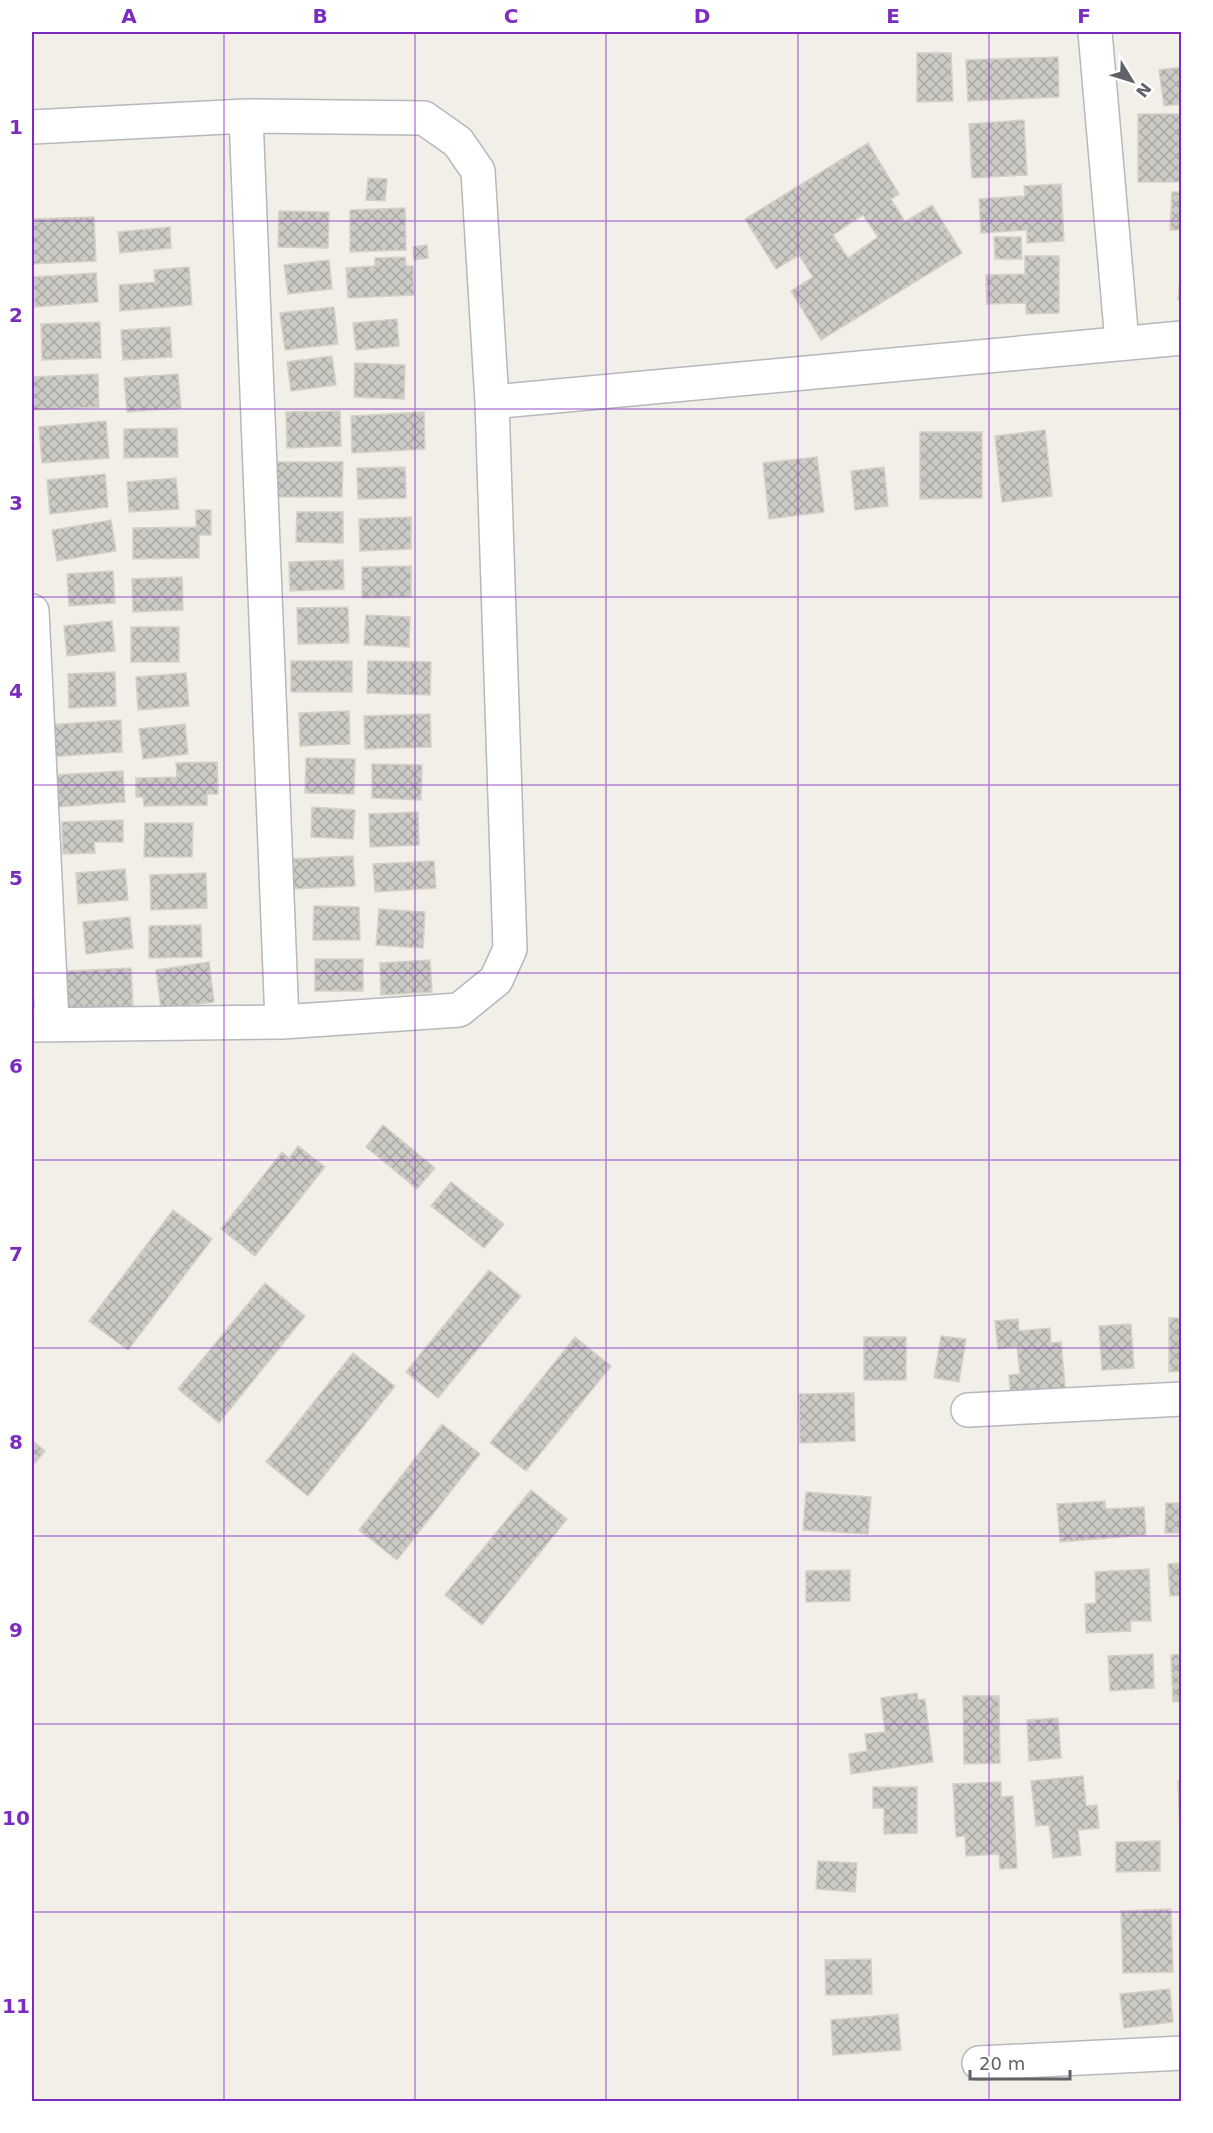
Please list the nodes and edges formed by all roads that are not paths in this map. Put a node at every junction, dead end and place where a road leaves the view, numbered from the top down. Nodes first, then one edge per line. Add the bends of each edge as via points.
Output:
1 (1095, 32) edge
2 (246, 116) junction
3 (32, 127) edge
4 (1182, 338) edge
5 (1122, 342) junction
6 (492, 402) junction
7 (32, 611) edge
8 (282, 1022) junction
9 (42, 1024) edge
10 (1182, 1399) edge
11 (968, 1410) dead end
12 (1182, 2054) edge
13 (980, 2062) dead end

1 - 5 street
2 - 3 street
2 - 6 street via 424,118 458,142 478,171
2 - 8 street
4 - 5 street
5 - 6 street
6 - 8 street via 510,950 496,980 459,1010
7 - 9 street
8 - 9 street
10 - 11 street
12 - 13 street

